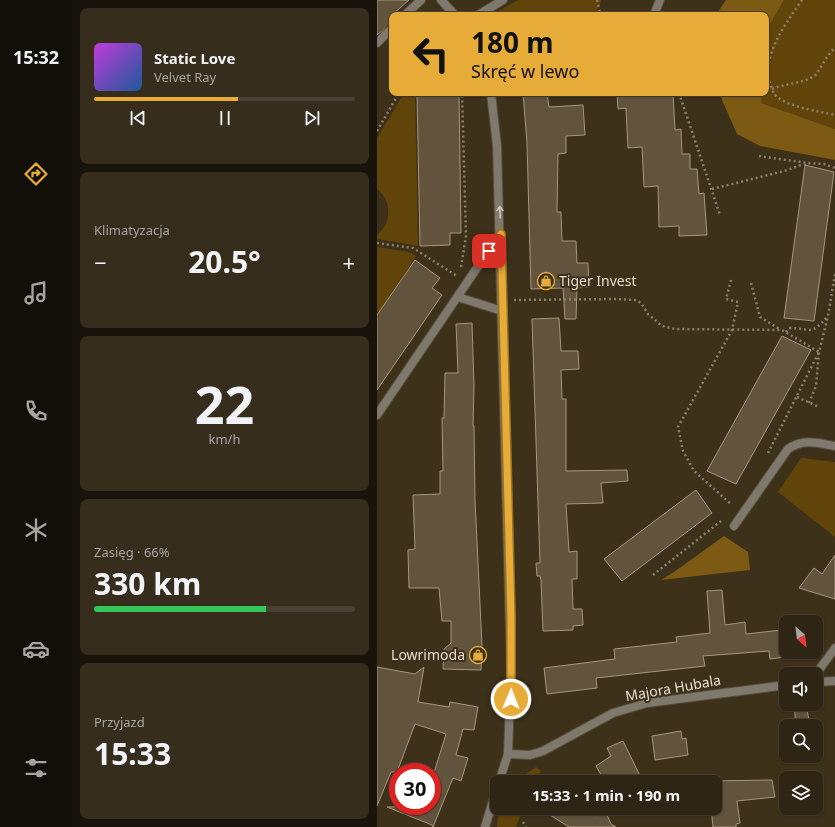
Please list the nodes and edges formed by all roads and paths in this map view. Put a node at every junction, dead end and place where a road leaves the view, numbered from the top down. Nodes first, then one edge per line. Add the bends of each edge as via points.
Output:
1 (421, 0) edge
2 (441, 0) edge
3 (503, 0) edge
4 (597, 0) edge
5 (660, 0) edge
6 (802, 0) edge
7 (408, 12) edge
8 (452, 12) edge
9 (483, 12) edge
10 (601, 12) edge
11 (655, 12) edge
12 (389, 31) edge
13 (377, 42) edge
14 (835, 48) edge
15 (769, 63) edge
16 (769, 82) edge
17 (772, 89) junction
18 (397, 96) edge
19 (462, 96) edge
20 (491, 96) edge
21 (680, 96) edge
22 (835, 115) edge
23 (377, 131) edge
24 (759, 156) dead end
25 (807, 164) junction
26 (835, 168) edge
27 (711, 189) junction
28 (720, 215) dead end
29 (501, 234) junction
30 (377, 243) edge
31 (835, 274) edge
32 (457, 276) junction
33 (731, 280) dead end
34 (453, 282) dead end
35 (751, 283) dead end
36 (467, 284) junction
37 (458, 297) junction
38 (515, 300) dead end
39 (502, 311) junction
40 (829, 315) junction
41 (732, 330) junction
42 (782, 330) junction
43 (786, 333) junction
44 (819, 352) junction
45 (797, 397) junction
46 (809, 403) junction
47 (819, 407) dead end
48 (377, 415) edge
49 (835, 446) edge
50 (767, 454) dead end
51 (737, 499) dead end
52 (733, 505) junction
53 (729, 510) dead end
54 (723, 520) dead end
55 (734, 526) dead end
56 (653, 575) dead end
57 (835, 648) edge
58 (821, 667) edge
59 (835, 681) edge
60 (823, 682) edge
61 (779, 686) edge
62 (508, 754) junction
63 (501, 775) edge
64 (490, 811) edge
65 (523, 822) dead end
66 (485, 827) edge
67 (526, 827) edge

1 - 7 street
2 - 8 street
3 - 9 street
4 - 10 path
5 - 11 street
6 - 15 path via 781,30
12 - 13 street
14 - 17 path via 829,53 816,75 800,83
16 - 17 path
17 - 22 path via 774,94 792,104
18 - 23 path
19 - 32 path via 466,236
29 -> 20 street via 497,146
21 - 27 path
24 - 25 path
25 - 26 path via 824,164
25 - 27 path
27 - 28 path
29 - 36 street
29 - 39 street
30 - 32 path via 413,248
31 - 40 path
32 - 34 path
32 - 36 path
33 - 41 path via 726,299 739,302
35 - 42 path via 760,317
36 - 37 street
37 - 39 street
37 - 48 street
38 - 41 path via 636,300 662,326 675,329
39 - 62 street via 511,617
40 - 43 path via 811,331 789,328
40 - 44 path
41 - 42 path
41 - 52 path via 678,427 683,451 694,471
42 - 43 path
43 - 44 path
44 - 45 path
44 - 46 path via 816,386
45 - 46 path
45 - 50 path
46 - 47 path
49 - 55 street via 798,442 788,449
51 - 52 path
52 - 53 path
54 - 56 path
57 - 58 street
59 - 60 street
61 - 62 street, Majora Hubala via 647,703 613,713 543,751 530,755
62 - 63 street
64 - 66 street
65 - 67 path

